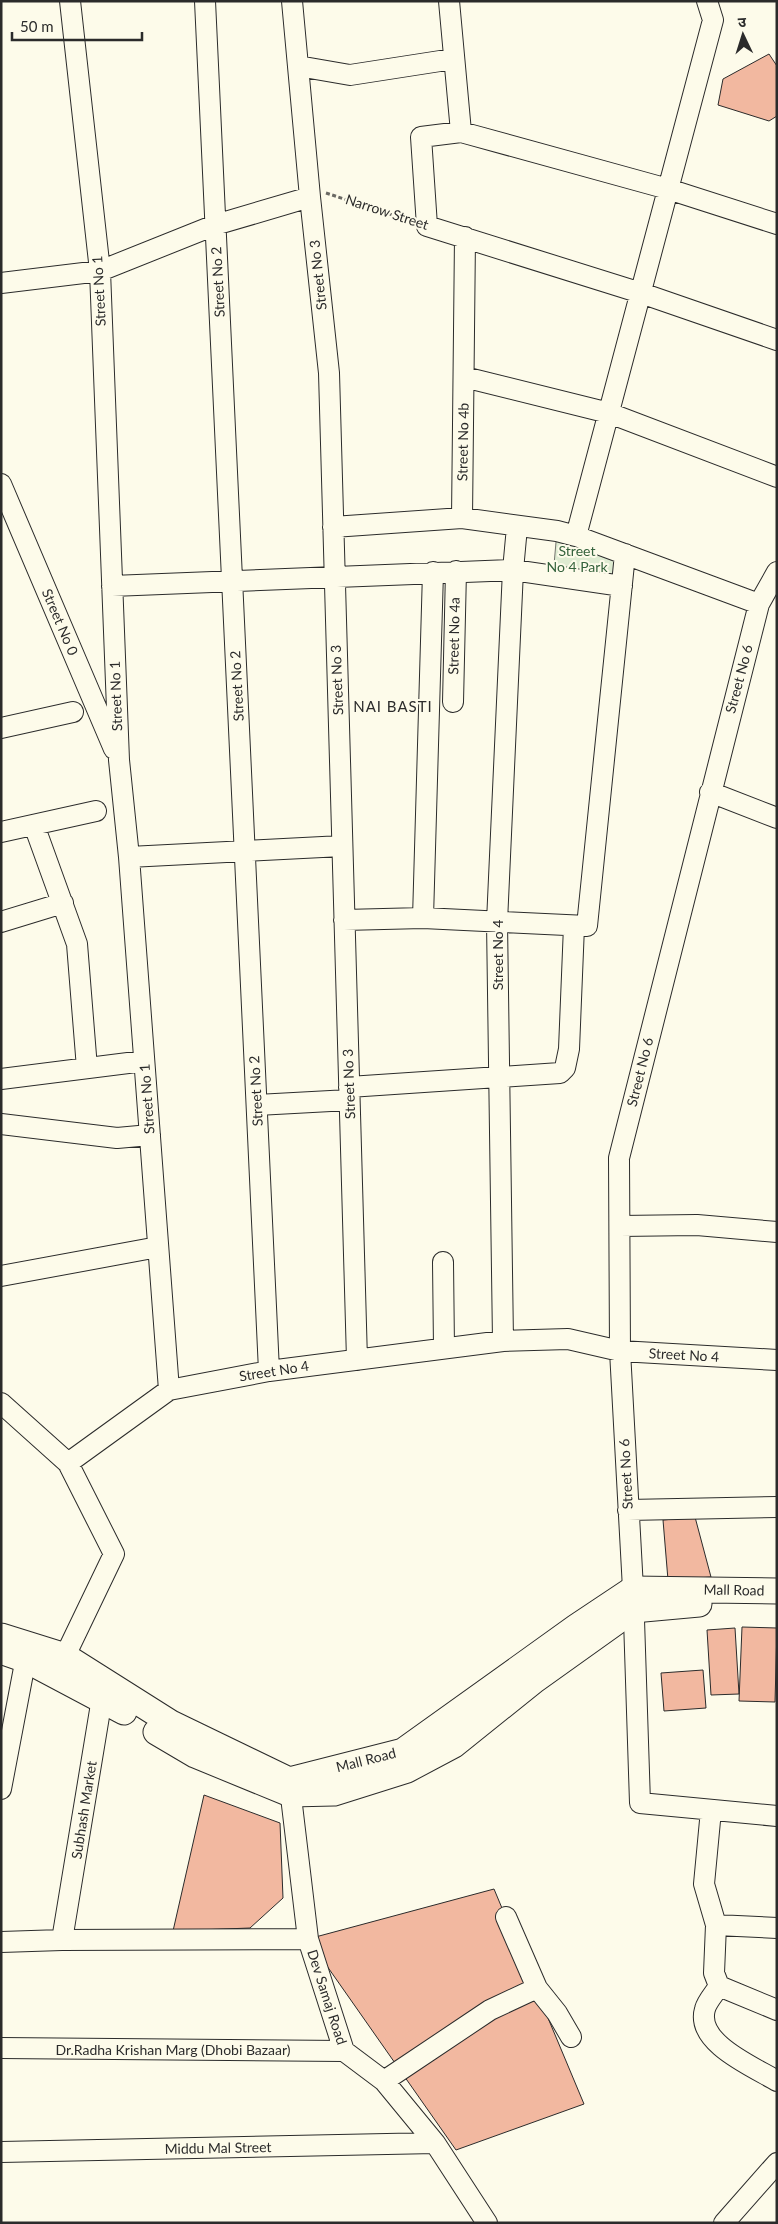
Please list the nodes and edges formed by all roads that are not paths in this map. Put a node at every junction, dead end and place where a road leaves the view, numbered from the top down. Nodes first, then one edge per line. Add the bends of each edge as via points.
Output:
1 (70, 1) edge
2 (205, 1) edge
3 (292, 1) edge
4 (449, 1) edge
5 (707, 1) edge
6 (453, 59) junction
7 (298, 66) junction
8 (461, 132) junction
9 (668, 189) junction
10 (309, 192) junction
11 (777, 224) edge
12 (215, 225) junction
13 (465, 237) junction
14 (100, 272) junction
15 (1, 283) edge
16 (641, 293) junction
17 (777, 340) edge
18 (464, 377) junction
19 (609, 414) junction
20 (777, 477) edge
21 (1, 484) edge
22 (462, 518) junction
23 (333, 527) junction
24 (517, 527) junction
25 (576, 536) junction
26 (625, 554) junction
27 (512, 570) junction
28 (456, 571) junction
29 (433, 572) junction
30 (777, 572) edge
31 (334, 576) junction
32 (232, 580) junction
33 (112, 586) junction
34 (622, 586) junction
35 (759, 604) junction
36 (453, 702) dead end
37 (73, 712) dead end
38 (1, 728) edge
39 (119, 760) junction
40 (710, 792) junction
41 (96, 811) dead end
42 (777, 818) edge
43 (34, 824) junction
44 (1, 832) edge
45 (342, 846) junction
46 (245, 850) junction
47 (130, 857) junction
48 (63, 904) junction
49 (423, 918) junction
50 (344, 920) junction
51 (1, 922) edge
52 (497, 922) junction
53 (574, 926) junction
54 (144, 1061) junction
55 (87, 1068) junction
56 (499, 1077) junction
57 (1, 1079) edge
58 (349, 1094) junction
59 (257, 1105) junction
60 (1, 1124) edge
61 (150, 1135) junction
62 (620, 1226) junction
63 (777, 1232) edge
64 (158, 1247) junction
65 (443, 1262) dead end
66 (1, 1276) edge
67 (503, 1341) junction
68 (444, 1348) junction
69 (620, 1351) junction
70 (357, 1360) junction
71 (777, 1360) edge
72 (269, 1371) junction
73 (169, 1390) junction
74 (1, 1403) edge
75 (68, 1463) junction
76 (777, 1507) edge
77 (628, 1510) junction
78 (777, 1591) edge
79 (633, 1600) junction
80 (777, 1606) edge
81 (1, 1636) edge
82 (1, 1651) edge
83 (27, 1653) junction
84 (65, 1656) junction
85 (104, 1690) junction
86 (290, 1787) junction
87 (1, 1789) edge
88 (711, 1810) junction
89 (777, 1816) edge
90 (506, 1917) dead end
91 (716, 1925) junction
92 (777, 1928) edge
93 (308, 1939) junction
94 (62, 1940) junction
95 (1, 1942) edge
96 (719, 1986) junction
97 (537, 1988) junction
98 (777, 2010) edge
99 (570, 2037) dead end
100 (1, 2048) edge
101 (344, 2051) junction
102 (384, 2081) junction
103 (777, 2081) edge
104 (435, 2143) junction
105 (1, 2152) edge
106 (777, 2162) edge
107 (487, 2223) edge
108 (724, 2223) edge

1 - 14 street, Street No 1
2 - 12 street, Street No 2
3 - 7 street, Street No 3
4 - 6 street
5 - 9 street via 713,20
6 - 7 street via 350,75
6 - 8 street
7 - 10 street, Street No 3
8 - 9 street
8 - 13 street, Narrow Street via 421,136 427,226
9 - 11 street
9 - 16 street
10 - 12 street
10 - 23 street, Street No 3 via 329,372
12 - 14 street
12 - 32 street, Street No 2
13 - 16 street, Narrow Street
13 - 18 street, Street No 4b
14 - 15 street
14 - 33 street, Street No 1
16 - 17 street, Narrow Street
16 - 19 street
18 - 19 street
18 - 22 street, Street No 4b
19 - 20 street
19 - 25 street
21 - 39 street, Street No 0
22 - 23 street
22 - 24 street
23 - 31 street, Street No 3
24 - 25 street
24 - 27 street, Street No 4
25 - 26 street
26 - 34 street
26 - 35 street
27 - 28 street
27 - 34 street
27 - 52 street, Street No 4
28 - 29 street
28 - 36 street, Street No 4a
29 - 31 street
29 - 49 street
30 - 35 street, Street No 6
31 - 32 street
31 - 45 street, Street No 3
32 - 33 street
32 - 46 street, Street No 2
33 - 39 street, Street No 1
34 - 53 street via 587,926
35 - 40 street, Street No 6
37 - 38 street
39 - 47 street, Street No 1
40 - 42 street
40 - 62 street, Street No 6 via 619,1158
41 - 43 street
43 - 44 street
43 - 48 street
45 - 46 street
45 - 50 street, Street No 3
46 - 47 street
46 - 59 street, Street No 2
47 - 54 street, Street No 1
48 - 51 street
48 - 55 street via 77,944
49 - 50 street
49 - 52 street
50 - 58 street, Street No 3
52 - 53 street
52 - 56 street, Street No 4
53 - 56 street via 569,1049 565,1068 560,1074
54 - 55 street
54 - 61 street, Street No 1
55 - 57 street
56 - 58 street
56 - 67 street, Street No 4
58 - 59 street
58 - 70 street, Street No 3
59 - 72 street, Street No 2
60 - 61 street via 117,1138
61 - 64 street, Street No 1
62 - 63 street via 697,1225
62 - 69 street, Street No 6
64 - 66 street
64 - 73 street, Street No 1
65 - 68 street
67 - 68 street, Street No 4
67 - 69 street, Street No 4 via 568,1339
68 - 70 street, Street No 4
69 - 71 street, Street No 4
69 - 77 street, Street No 6
70 - 72 street, Street No 4
72 - 73 street, Street No 4
73 - 75 street, Street No 4
74 - 75 street
75 - 84 street via 114,1554
76 - 77 street
77 - 79 street, Street No 6
78 - 79 main road, Mall Road
79 - 80 main road
79 - 86 main road, Mall Road via 576,1627 403,1750
79 - 88 street, Street No 6 via 640,1803
81 - 83 main road
82 - 83 main road
83 - 84 main road
83 - 85 main road
83 - 87 street
84 - 85 main road
85 - 86 main road
85 - 94 street, Subhash Market
86 - 93 street, Dev Samaj Road
88 - 89 street
88 - 91 street via 704,1884
90 - 97 street
91 - 92 street
91 - 96 street via 714,1973
93 - 94 street
93 - 101 street, Dev Samaj Road
94 - 95 street
96 - 98 street
96 - 103 street via 705,2008 708,2032 725,2051
97 - 99 street via 557,2013
97 - 102 street via 490,2010
100 - 101 street, Dr.Radha Krishan Marg (Dhobi Bazaar)
101 - 102 street, Dev Samaj Road
102 - 104 street, Dev Samaj Road
104 - 105 street, Middu Mal Street
104 - 107 street, Dev Samaj Road
106 - 108 street

